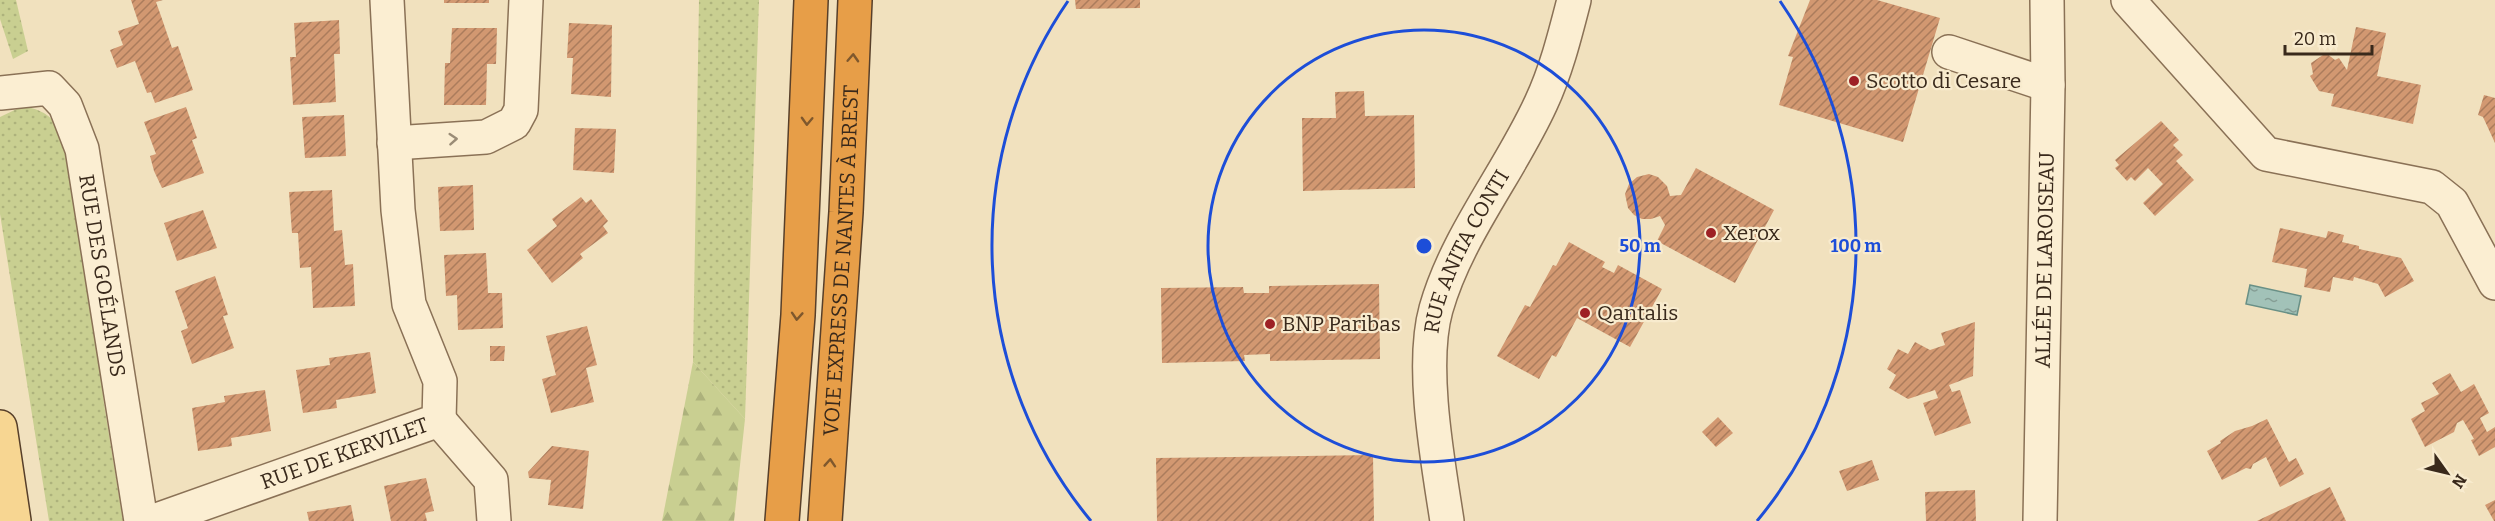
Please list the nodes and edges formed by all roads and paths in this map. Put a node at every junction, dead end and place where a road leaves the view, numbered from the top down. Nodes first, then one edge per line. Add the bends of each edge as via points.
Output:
1 (387, 0) edge
2 (526, 0) edge
3 (811, 0) edge
4 (855, 0) edge
5 (1574, 0) edge
6 (2047, 0) edge
7 (2128, 0) edge
8 (1949, 52) dead end
9 (2048, 85) junction
10 (0, 93) edge
11 (394, 143) junction
12 (2495, 283) edge
13 (439, 420) junction
14 (0, 427) edge
15 (14, 521) edge
16 (141, 521) edge
17 (154, 521) edge
18 (494, 521) edge
19 (782, 521) edge
20 (825, 521) edge
21 (1447, 521) edge
22 (2040, 521) edge

1 - 11 street, RUE DE KERVILET
11 -> 2 street via 486,137 514,123 521,110
3 -> 19 highway, VOIE EXPRESS DE NANTES À BREST via 798,315
20 -> 4 highway, VOIE EXPRESS DE NANTES À BREST via 845,235
5 - 21 street, RUE ANITA CONTI via 1541,103 1452,265 1435,311 1429,364
6 - 9 street, ALLÉE DE LAROISEAU
7 - 12 street via 2266,154 2432,187 2452,203
8 - 9 street
9 - 22 street, ALLÉE DE LAROISEAU
10 - 16 street, RUE DES GOÉLANDS via 49,88 65,105 82,149
11 - 13 street, RUE DE KERVILET via 409,304 440,381
13 - 17 street, RUE DE KERVILET
13 - 18 street via 491,480
14 - 15 main road

